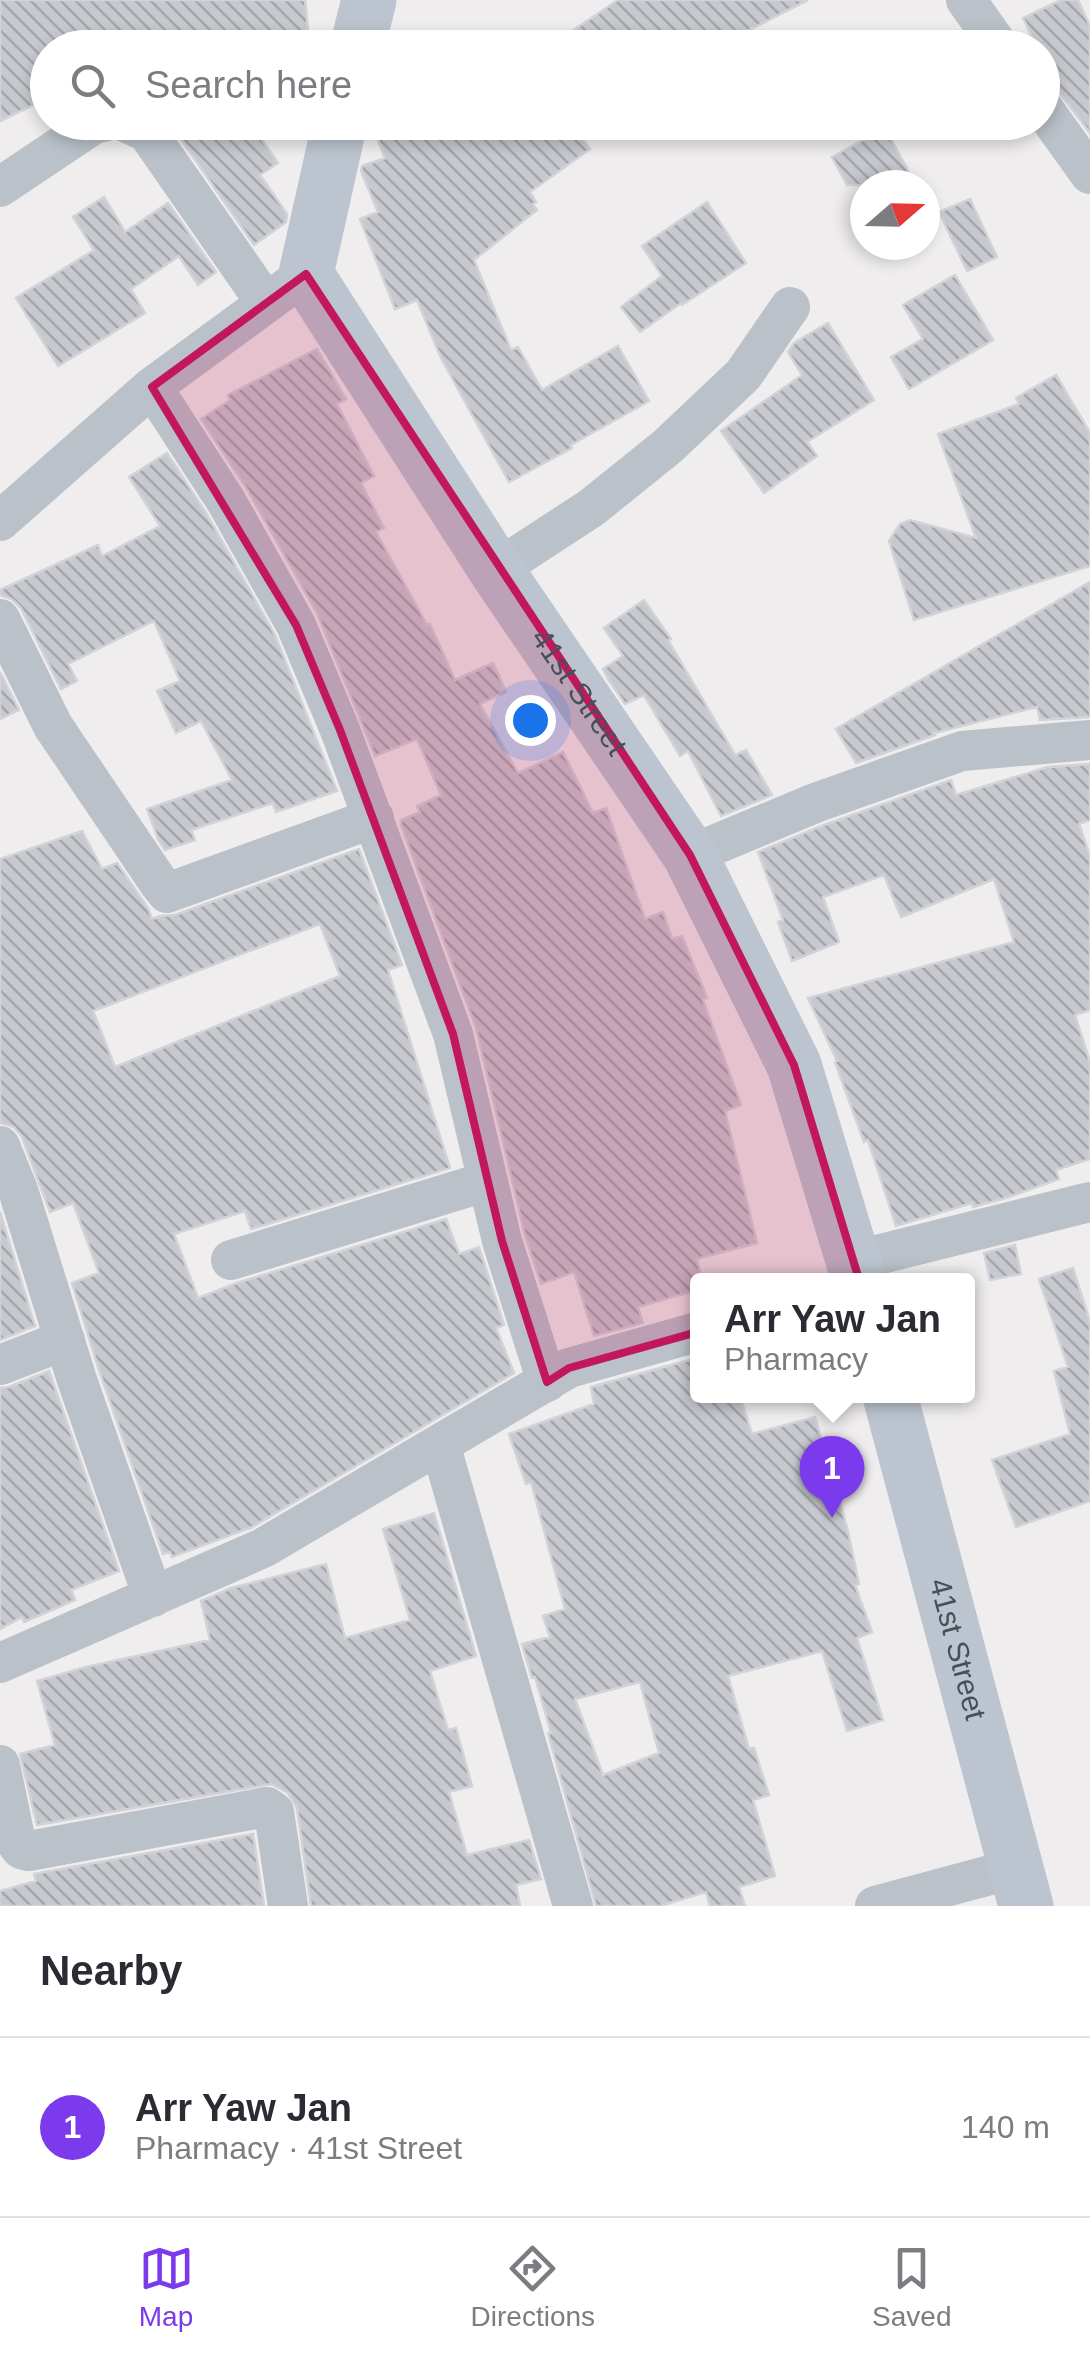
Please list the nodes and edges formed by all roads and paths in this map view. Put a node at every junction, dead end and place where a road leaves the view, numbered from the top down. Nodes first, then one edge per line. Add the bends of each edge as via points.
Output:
1 (371, 0) edge
2 (966, 0) edge
3 (362, 30) edge
4 (987, 30) edge
5 (1060, 132) edge
6 (70, 140) edge
7 (154, 140) edge
8 (334, 140) edge
9 (1090, 174) edge
10 (0, 187) edge
11 (286, 288) junction
12 (790, 306) dead end
13 (152, 388) junction
14 (0, 521) edge
15 (496, 570) junction
16 (0, 619) edge
17 (1090, 740) edge
18 (374, 818) junction
19 (690, 855) junction
20 (0, 1146) edge
21 (488, 1181) junction
22 (1090, 1202) edge
23 (231, 1260) dead end
24 (856, 1271) edge
25 (690, 1334) edge
26 (65, 1340) junction
27 (0, 1366) edge
28 (547, 1382) junction
29 (892, 1403) edge
30 (440, 1444) junction
31 (153, 1596) junction
32 (0, 1663) edge
33 (0, 1765) edge
34 (1021, 1887) edge
35 (288, 1906) edge
36 (573, 1906) edge
37 (875, 1906) edge

1 - 3 main road
2 - 4 street
5 - 9 street
6 - 10 street
7 - 11 street
8 - 11 main road
11 - 13 street
11 - 15 main road, 41st Street
12 - 15 street via 743,375 668,446 592,508
13 - 14 street
13 - 18 street via 296,625
15 - 19 main road, 41st Street
16 - 18 street via 53,726 168,893
17 - 19 street via 962,751
18 - 21 street via 453,1034
19 - 24 main road, 41st Street via 794,1065
20 - 26 street
21 - 23 street
21 - 28 street
22 - 24 street
25 - 28 street via 569,1368
26 - 27 street
26 - 31 street
28 - 30 street
29 - 34 main road, 41st Street
30 - 31 street via 263,1548
30 - 36 street
31 - 32 street
33 - 35 street via 16,1842 29,1852 267,1807 274,1812
34 - 37 street

